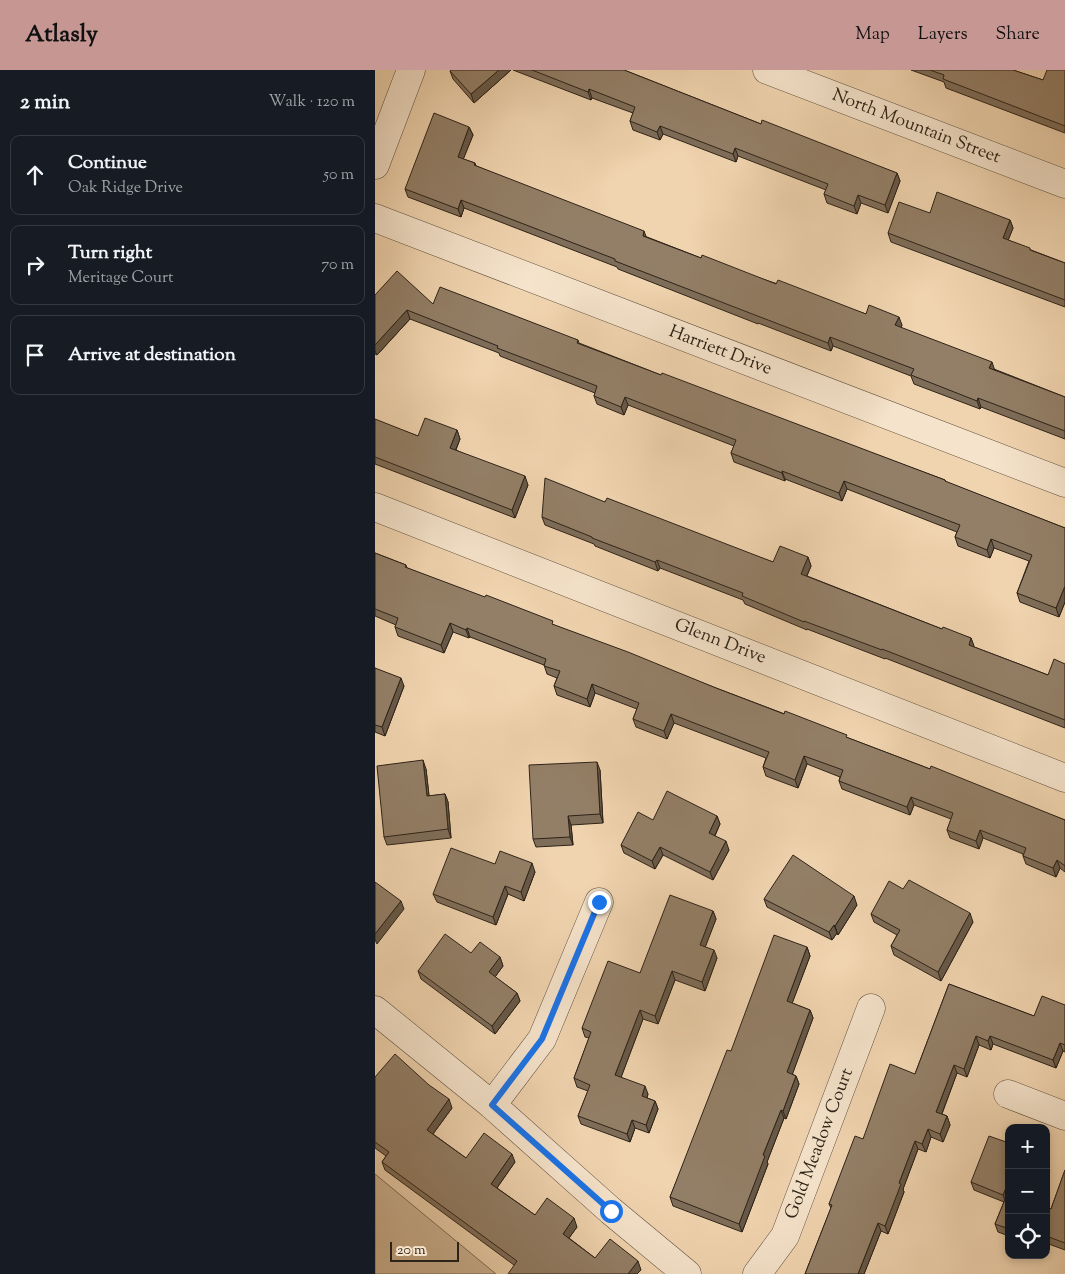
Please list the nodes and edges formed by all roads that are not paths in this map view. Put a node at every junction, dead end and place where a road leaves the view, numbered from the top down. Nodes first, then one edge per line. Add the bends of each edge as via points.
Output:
1 (411, 70) edge
2 (767, 70) edge
3 (375, 165) edge
4 (1065, 184) edge
5 (375, 218) edge
6 (1065, 483) edge
7 (375, 507) edge
8 (1065, 778) edge
9 (599, 902) dead end
10 (871, 1008) dead end
11 (375, 1010) edge
12 (1007, 1094) dead end
13 (492, 1105) junction
14 (1065, 1116) edge
15 (687, 1274) edge
16 (757, 1274) edge

1 - 3 street
2 - 4 street, North Mountain Street
5 - 6 street, Harriett Drive
7 - 8 street, Glenn Drive
9 - 13 street via 542,1039
10 - 16 street, Gold Meadow Court via 785,1236
11 - 13 street
12 - 14 street
13 - 15 street

